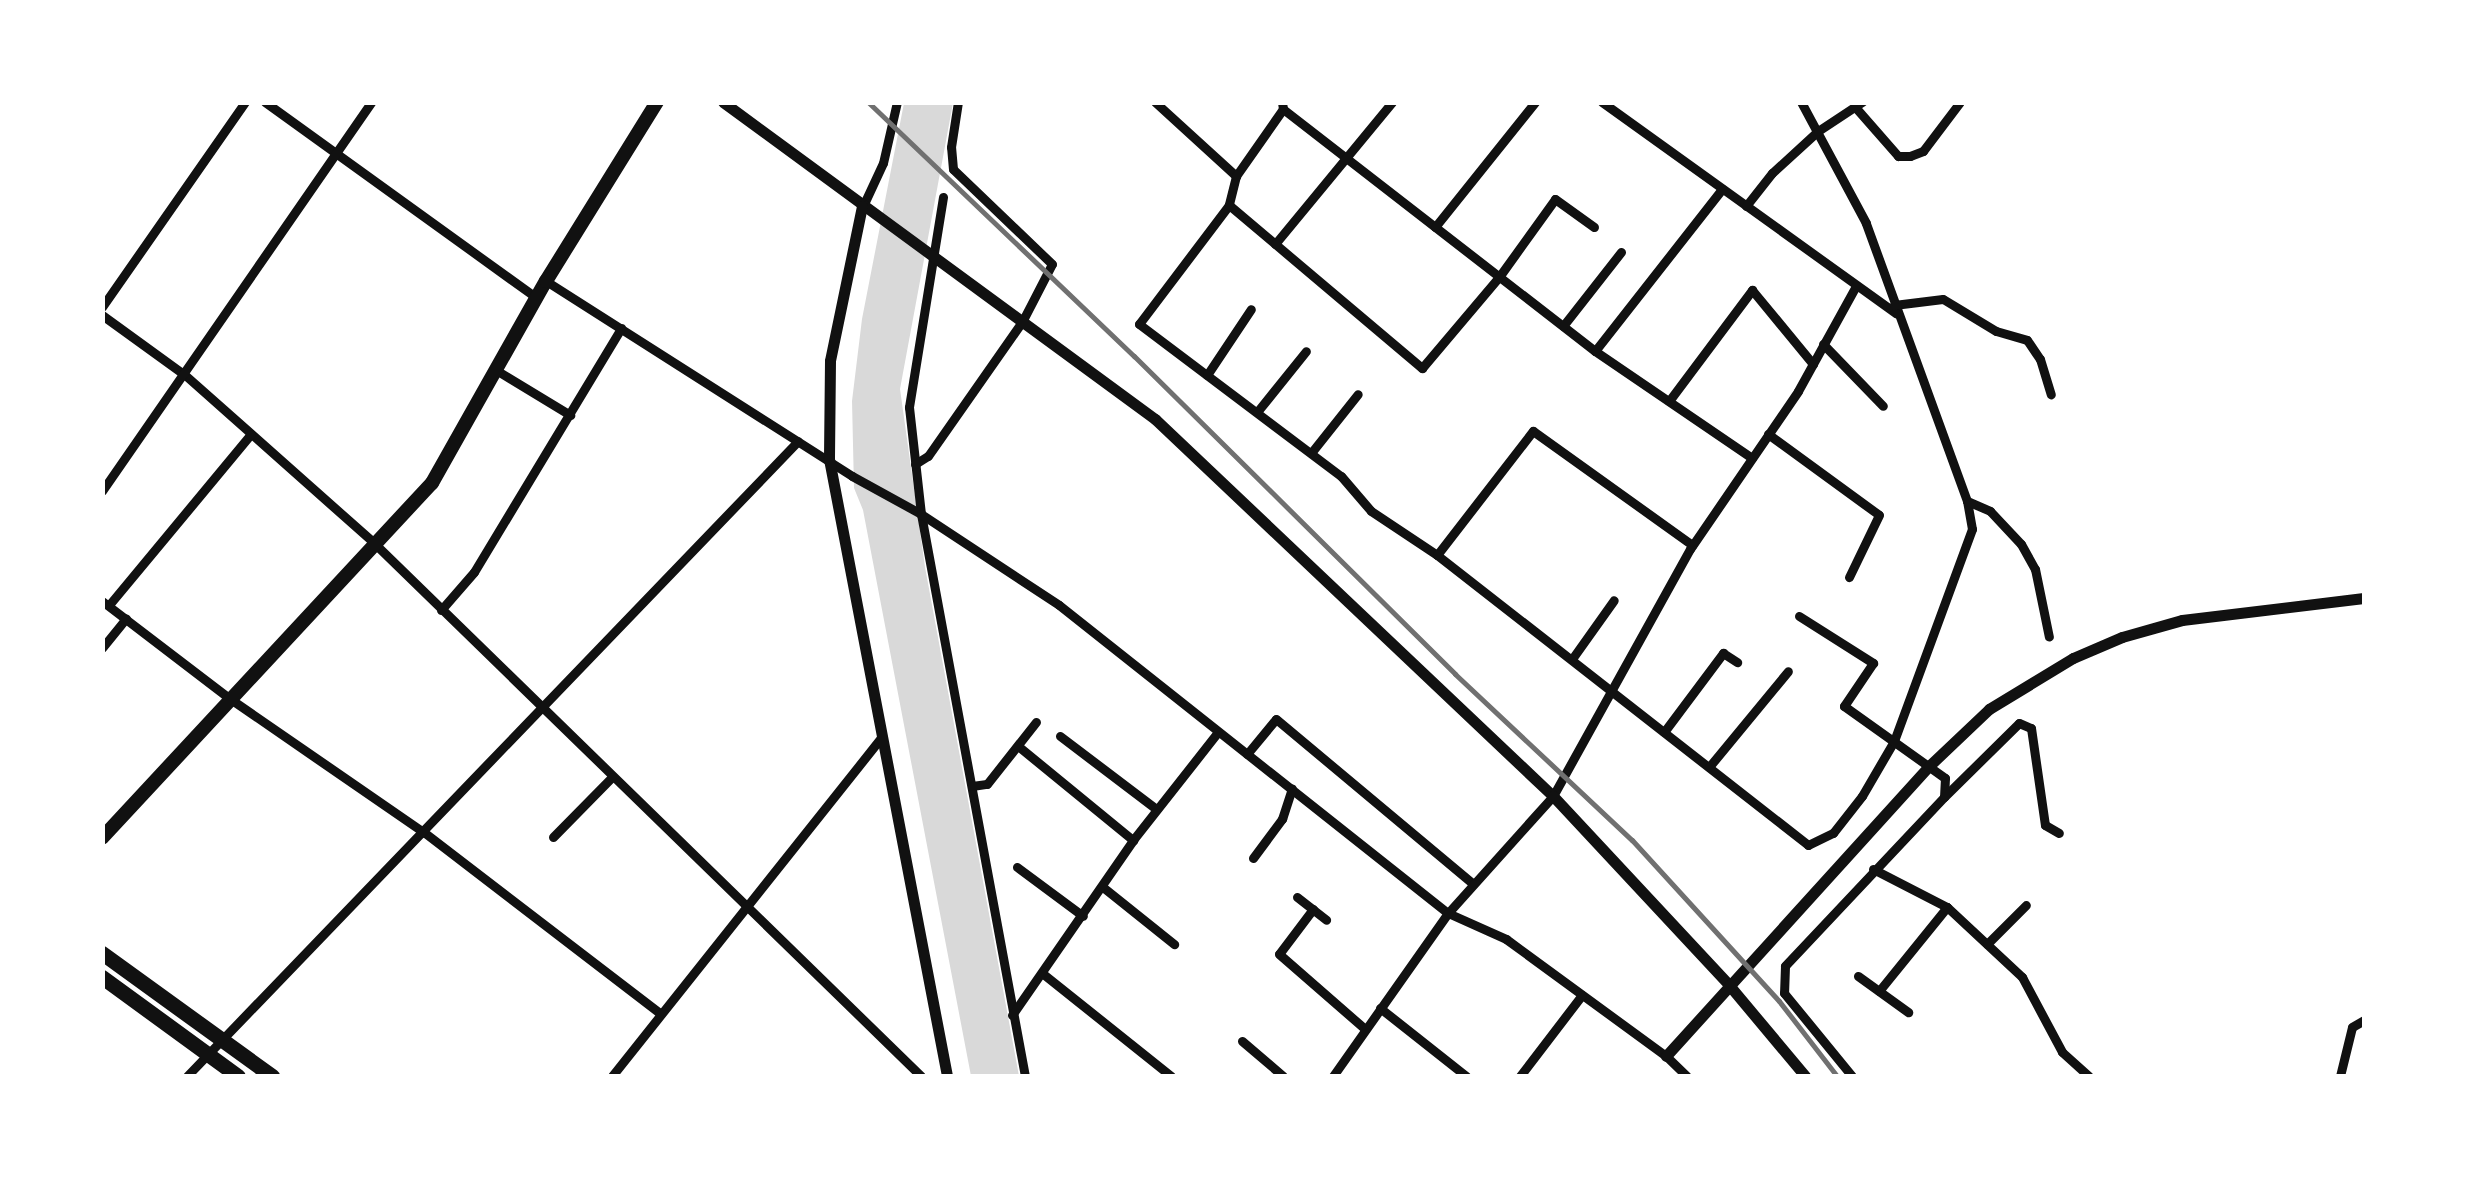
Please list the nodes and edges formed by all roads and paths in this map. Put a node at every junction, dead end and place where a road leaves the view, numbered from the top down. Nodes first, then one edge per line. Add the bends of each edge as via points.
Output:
1 (245, 102) edge
2 (265, 102) edge
3 (371, 102) edge
4 (657, 102) edge
5 (722, 102) edge
6 (897, 102) edge
7 (958, 102) edge
8 (1155, 102) edge
9 (1392, 102) edge
10 (1535, 102) edge
11 (1602, 102) edge
12 (1801, 102) edge
13 (1960, 102) edge
14 (1859, 105) edge
15 (1282, 106) edge
16 (1818, 130) junction
17 (336, 152) junction
18 (1347, 158) junction
19 (1236, 176) junction
20 (1722, 189) junction
21 (943, 196) dead end
22 (1228, 205) junction
23 (863, 206) junction
24 (1746, 206) junction
25 (1436, 227) junction
26 (1594, 228) dead end
27 (1275, 244) junction
28 (1622, 252) dead end
29 (932, 256) junction
30 (1499, 277) junction
31 (546, 281) junction
32 (1856, 286) junction
33 (537, 298) junction
34 (1895, 309) junction
35 (1251, 310) dead end
36 (102, 311) edge
37 (1022, 322) junction
38 (1563, 326) junction
39 (620, 328) junction
40 (1823, 344) junction
41 (1595, 351) junction
42 (1306, 352) dead end
43 (1812, 364) junction
44 (496, 370) junction
45 (185, 375) junction
46 (1207, 375) junction
47 (1358, 394) dead end
48 (2051, 394) dead end
49 (1669, 402) junction
50 (1883, 406) dead end
51 (1257, 412) junction
52 (570, 415) junction
53 (251, 434) junction
54 (1768, 434) junction
55 (798, 441) junction
56 (1311, 453) junction
57 (1752, 458) junction
58 (829, 459) junction
59 (916, 464) junction
60 (102, 491) edge
61 (1967, 501) junction
62 (917, 511) junction
63 (374, 543) junction
64 (1692, 545) junction
65 (1437, 555) junction
66 (1848, 577) dead end
67 (2364, 598) edge
68 (1614, 600) dead end
69 (106, 603) edge
70 (441, 610) junction
71 (1799, 616) dead end
72 (126, 618) junction
73 (2049, 637) dead end
74 (102, 648) edge
75 (1572, 660) junction
76 (1737, 662) dead end
77 (1788, 671) dead end
78 (1612, 690) junction
79 (230, 698) junction
80 (541, 709) junction
81 (1036, 722) dead end
82 (1218, 732) junction
83 (1664, 732) junction
84 (1060, 736) dead end
85 (881, 738) junction
86 (1894, 741) junction
87 (1018, 746) junction
88 (1246, 754) junction
89 (1709, 766) junction
90 (1929, 766) junction
91 (612, 777) junction
92 (972, 786) junction
93 (1292, 789) junction
94 (1553, 796) junction
95 (1944, 797) junction
96 (1156, 809) junction
97 (2059, 833) dead end
98 (425, 834) junction
99 (553, 837) dead end
100 (102, 838) edge
101 (1133, 840) junction
102 (1253, 858) dead end
103 (1017, 866) dead end
104 (1873, 869) junction
105 (1472, 883) junction
106 (1104, 888) junction
107 (1297, 897) dead end
108 (747, 905) junction
109 (2026, 905) dead end
110 (1948, 907) junction
111 (1313, 910) junction
112 (1448, 913) junction
113 (1082, 916) junction
114 (1326, 920) dead end
115 (1174, 944) dead end
116 (1986, 944) junction
117 (102, 954) edge
118 (1042, 973) junction
119 (1858, 976) dead end
120 (105, 982) edge
121 (1729, 985) junction
122 (1879, 991) junction
123 (1582, 995) junction
124 (1380, 1008) junction
125 (1908, 1012) dead end
126 (660, 1013) junction
127 (1012, 1016) junction
128 (2364, 1020) edge
129 (1365, 1029) junction
130 (224, 1041) junction
131 (1242, 1041) dead end
132 (208, 1055) junction
133 (1666, 1056) junction
134 (187, 1076) edge
135 (238, 1076) edge
136 (272, 1076) edge
137 (612, 1076) edge
138 (921, 1076) edge
139 (947, 1076) edge
140 (1025, 1076) edge
141 (1171, 1076) edge
142 (1282, 1076) edge
143 (1333, 1076) edge
144 (1466, 1076) edge
145 (1520, 1076) edge
146 (1687, 1076) edge
147 (1804, 1076) edge
148 (1852, 1076) edge
149 (2089, 1076) edge
150 (2340, 1076) edge

1 - 36 street
2 - 17 street
3 - 17 street
4 - 31 main road
5 - 23 street
6 - 23 street via 883,163
7 - 37 street via 954,169 1052,264
8 - 19 street
9 - 18 street
10 - 25 street
11 - 20 street
12 - 16 street
13 - 14 street via 1923,151 1910,156 1898,156
14 - 16 street
15 - 18 street
15 - 19 street
16 - 24 street
16 - 34 street via 1866,223
17 - 33 street
17 - 45 street
18 - 25 street
18 - 27 street
19 - 22 street
20 - 24 street
20 - 41 street
21 - 29 street
22 - 27 street
22 - 46 street via 1139,324
23 - 29 street
23 - 58 street via 830,360
24 - 32 street
25 - 30 street
26 - 30 street via 1555,199
27 - 30 street via 1422,368
28 - 38 street
29 - 37 street
29 - 59 street via 909,407
30 - 38 street
31 - 33 main road
31 - 39 street
32 - 34 street
32 - 40 street
33 - 44 main road
34 - 48 street via 1943,299 1996,331 2027,340
34 - 61 street
35 - 46 street
36 - 45 street
37 - 59 street
37 - 94 street via 1155,419
38 - 41 street
39 - 52 street
39 - 55 street
40 - 43 street
40 - 50 street
41 - 49 street
42 - 51 street
43 - 49 street via 1752,290
43 - 54 street
44 - 52 street
44 - 63 main road via 432,483
45 - 53 street
45 - 60 street
46 - 51 street
47 - 56 street
49 - 57 street
51 - 56 street
52 - 70 street via 474,572
53 - 63 street
53 - 69 street
54 - 57 street
54 - 66 street via 1878,514
55 - 58 street
55 - 80 street
56 - 65 street via 1371,511
57 - 64 street
58 - 62 street
58 - 85 street
59 - 62 street
61 - 73 street via 1990,511 2021,544 2035,570
61 - 86 street via 1972,529
62 - 82 street via 1059,605
62 - 92 street
63 - 70 street
63 - 79 main road
64 - 65 street via 1533,431
64 - 78 street
65 - 75 street
67 - 90 street via 2182,620 2122,637 1989,708
68 - 75 street
69 - 72 street
70 - 80 street
71 - 86 street via 1873,663 1844,706
72 - 74 street
72 - 79 street
75 - 78 street
76 - 83 street via 1723,652
77 - 89 street
78 - 83 street
78 - 94 street
79 - 98 street
79 - 100 main road
80 - 91 street
80 - 98 street
81 - 87 street
82 - 88 street
82 - 96 street
83 - 89 street
84 - 96 street
85 - 108 street
85 - 139 street
86 - 89 street via 1833,833 1808,845
86 - 90 street
87 - 92 street via 987,784
87 - 101 street
88 - 93 street
88 - 105 street via 1276,719
90 - 95 street via 1945,778
90 - 121 street
91 - 99 street
91 - 108 street
92 - 127 street
93 - 102 street via 1282,820
93 - 112 street
94 - 105 street
94 - 121 street
95 - 97 street via 2019,723 2030,728 2045,825
95 - 104 street
96 - 101 street
98 - 126 street
98 - 130 street
101 - 106 street
103 - 113 street
104 - 110 street
104 - 148 street via 1785,966 1784,993
105 - 112 street
106 - 113 street
106 - 115 street
107 - 111 street
108 - 126 street
108 - 138 street
109 - 116 street
110 - 116 street
110 - 122 street
111 - 114 street
111 - 129 street via 1279,954
112 - 123 street via 1506,940
112 - 124 street
113 - 118 street
116 - 149 street via 2022,977 2062,1052
117 - 130 highway
118 - 127 street
118 - 141 street
119 - 122 street
120 - 132 highway
121 - 133 street
121 - 147 street
122 - 125 street
123 - 133 street
123 - 145 street
124 - 129 street
124 - 144 street
126 - 137 street
127 - 140 street
128 - 150 street via 2352,1027
129 - 143 street
130 - 132 street
130 - 136 highway
131 - 142 street
132 - 134 street
132 - 135 highway
133 - 146 street

